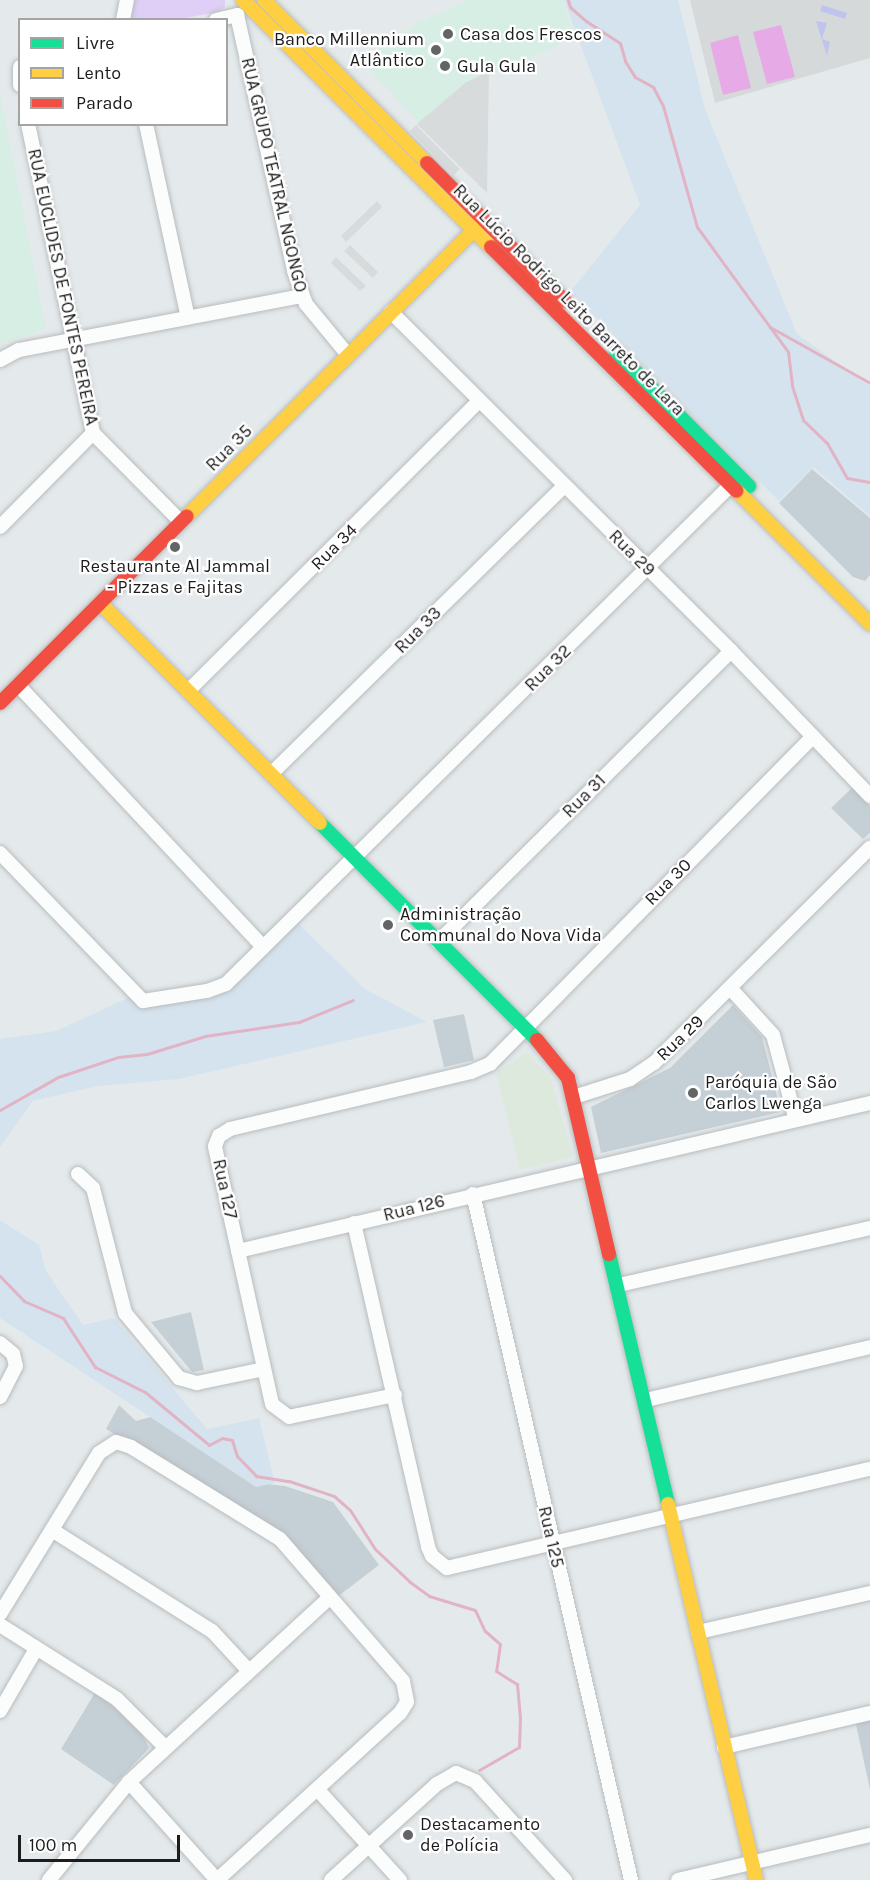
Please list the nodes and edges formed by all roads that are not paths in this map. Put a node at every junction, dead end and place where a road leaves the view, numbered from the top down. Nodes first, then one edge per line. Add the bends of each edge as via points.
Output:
1 (127, 0) edge
2 (264, 0) edge
3 (248, 2) edge
4 (237, 15) junction
5 (123, 18) edge
6 (224, 18) edge
7 (28, 126) edge
8 (146, 126) edge
9 (484, 219) junction
10 (473, 231) junction
11 (302, 296) junction
12 (391, 312) junction
13 (188, 318) junction
14 (75, 340) junction
15 (348, 355) junction
16 (0, 360) edge
17 (479, 401) junction
18 (93, 433) junction
19 (735, 481) junction
20 (564, 486) junction
21 (181, 522) junction
22 (0, 526) edge
23 (648, 569) junction
24 (100, 603) junction
25 (870, 609) edge
26 (870, 624) edge
27 (731, 651) junction
28 (18, 685) junction
29 (188, 691) junction
30 (0, 703) edge
31 (813, 737) junction
32 (270, 774) junction
33 (870, 796) edge
34 (870, 848) edge
35 (0, 853) edge
36 (354, 859) junction
37 (438, 942) junction
38 (263, 947) junction
39 (731, 989) junction
40 (524, 1028) junction
41 (574, 1097) junction
42 (870, 1103) edge
43 (796, 1120) junction
44 (590, 1166) junction
45 (78, 1174) dead end
46 (472, 1194) junction
47 (354, 1223) junction
48 (870, 1228) edge
49 (238, 1251) junction
50 (619, 1285) junction
51 (0, 1343) edge
52 (870, 1347) edge
53 (264, 1369) junction
54 (395, 1395) junction
55 (0, 1397) edge
56 (646, 1400) junction
57 (870, 1470) edge
58 (672, 1517) junction
59 (52, 1530) junction
60 (553, 1545) junction
61 (870, 1593) edge
62 (328, 1599) junction
63 (0, 1614) edge
64 (0, 1624) edge
65 (698, 1632) junction
66 (36, 1649) junction
67 (249, 1671) junction
68 (0, 1711) edge
69 (870, 1713) edge
70 (165, 1747) junction
71 (724, 1747) junction
72 (129, 1782) junction
73 (318, 1790) junction
74 (870, 1834) edge
75 (367, 1847) junction
76 (752, 1863) junction
77 (49, 1880) edge
78 (217, 1880) edge
79 (331, 1880) edge
80 (400, 1880) edge
81 (565, 1880) edge
82 (631, 1880) edge
83 (678, 1880) edge
84 (756, 1880) edge

1 - 5 street
2 - 9 street, Rua Lúcio Rodrigo Leito Barreto de Lara
3 - 4 street
3 - 10 street, Rua Lúcio Rodrigo Leito Barreto de Lara
4 - 6 street
4 - 11 street, RUA GRUPO TEATRAL NGONGO
7 - 14 street, RUA EUCLIDES DE FONTES PEREIRA
8 - 13 street
9 - 10 street, Rua 35
9 - 19 street, Rua Lúcio Rodrigo Leito Barreto de Lara
10 - 12 street, Rua 35
10 - 19 street, Rua Lúcio Rodrigo Leito Barreto de Lara
11 - 13 street
11 - 15 street, RUA GRUPO TEATRAL NGONGO
12 - 15 street, Rua 35
12 - 17 street, Rua 29
13 - 14 street
14 - 16 street via 19,350
14 - 18 street, RUA EUCLIDES DE FONTES PEREIRA
15 - 21 street, Rua 35
17 - 20 street, Rua 29
17 - 29 street, Rua 34
18 - 21 street, RUA EUCLIDES DE FONTES PEREIRA
18 - 22 street
19 - 23 street, Rua 32
19 - 25 street, Rua Lúcio Rodrigo Leito Barreto de Lara
19 - 26 street, Rua Lúcio Rodrigo Leito Barreto de Lara
20 - 23 street, Rua 29
20 - 32 street, Rua 33
21 - 24 street, Rua 35
23 - 27 street, Rua 29
23 - 36 street, Rua 32
24 - 28 street, Rua 35
24 - 29 street
27 - 31 street, Rua 29
27 - 37 street, Rua 31
28 - 30 street, Rua 35
28 - 38 street
29 - 32 street
31 - 33 street, Rua 29
31 - 40 street, Rua 30
32 - 36 street
34 - 39 street, Rua 29
35 - 38 street, Rua 32 via 143,1001 218,988
36 - 37 street
36 - 38 street, Rua 32
37 - 40 street
39 - 41 street, Rua 29 via 649,1067 624,1081
39 - 43 street via 773,1035
40 - 41 street via 561,1067
40 - 49 street, Rua 127 via 495,1060 479,1070 223,1132 215,1146
41 - 44 street
42 - 43 street, Rua 126
43 - 44 street, Rua 126
44 - 46 street, Rua 126
44 - 50 street
45 - 53 street via 93,1188 125,1313 179,1378 197,1383
46 - 47 street, Rua 126
46 - 60 street, Rua 125
47 - 49 street, Rua 126
47 - 54 street
48 - 50 street
49 - 53 street, Rua 127
50 - 56 street
51 - 55 street via 13,1354 16,1366
52 - 56 street
53 - 54 street, Rua 127 via 272,1404 289,1417
54 - 60 street via 428,1547 439,1563 456,1568
56 - 58 street
57 - 58 street
58 - 60 street
58 - 65 street
59 - 62 street via 99,1453 111,1443 123,1443 280,1539
59 - 63 street
59 - 67 street via 212,1631
60 - 82 street, Rua 125
61 - 65 street
62 - 67 street
62 - 73 street via 404,1681 407,1702
64 - 66 street
65 - 71 street
66 - 68 street
66 - 70 street via 117,1699
67 - 70 street
69 - 71 street
70 - 72 street
71 - 76 street
72 - 77 street
72 - 78 street
73 - 75 street
73 - 78 street
74 - 76 street
75 - 79 street
75 - 80 street
75 - 81 street via 444,1778 462,1774 475,1781
76 - 83 street
76 - 84 street

